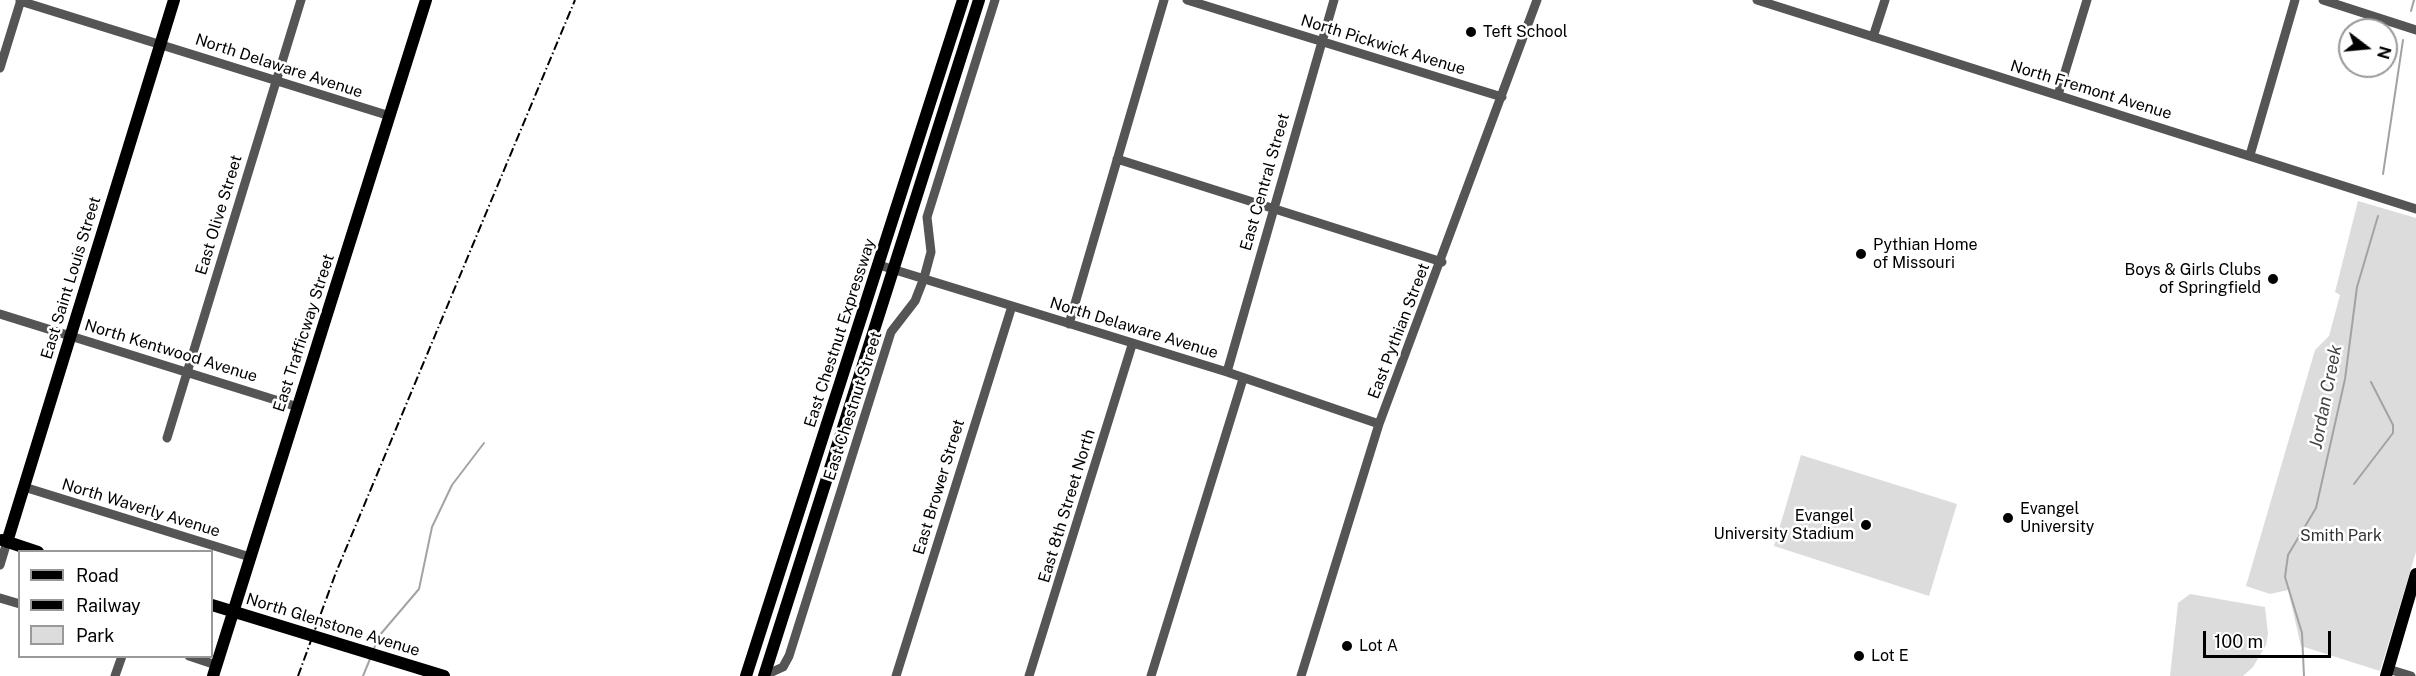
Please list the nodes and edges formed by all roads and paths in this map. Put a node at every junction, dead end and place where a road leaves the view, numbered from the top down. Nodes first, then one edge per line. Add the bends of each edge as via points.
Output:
1 (174, 0) edge
2 (301, 0) edge
3 (426, 0) edge
4 (963, 0) edge
5 (979, 0) edge
6 (995, 0) edge
7 (1164, 0) edge
8 (1187, 0) edge
9 (1334, 0) edge
10 (1537, 0) edge
11 (1757, 0) edge
12 (1885, 0) edge
13 (2086, 0) edge
14 (2295, 0) edge
15 (2323, 0) edge
16 (21, 1) edge
17 (2416, 30) edge
18 (1873, 38) junction
19 (1321, 42) junction
20 (160, 44) junction
21 (0, 68) edge
22 (276, 81) junction
23 (2058, 95) junction
24 (1502, 97) junction
25 (390, 116) junction
26 (2250, 155) junction
27 (1117, 159) junction
28 (2416, 209) edge
29 (1272, 210) junction
30 (1442, 262) junction
31 (879, 265) junction
32 (894, 269) junction
33 (924, 278) junction
34 (1012, 306) junction
35 (0, 314) edge
36 (1069, 324) junction
37 (70, 336) junction
38 (1132, 345) junction
39 (187, 372) junction
40 (1227, 372) junction
41 (1243, 380) junction
42 (298, 407) junction
43 (1379, 424) junction
44 (167, 438) dead end
45 (24, 488) junction
46 (4, 541) edge
47 (32, 550) edge
48 (250, 557) junction
49 (0, 565) edge
50 (780, 572) junction
51 (2416, 574) edge
52 (0, 598) edge
53 (18, 603) edge
54 (213, 605) edge
55 (122, 658) edge
56 (191, 658) edge
57 (214, 670) edge
58 (2387, 673) edge
59 (440, 675) edge
60 (116, 676) edge
61 (738, 676) edge
62 (746, 676) edge
63 (765, 676) edge
64 (896, 676) edge
65 (1029, 676) edge
66 (1151, 676) edge
67 (1301, 676) edge
68 (2411, 676) edge

1 - 20 main road, East Saint Louis Street
2 - 22 street, East Olive Street
3 - 25 main road, East Trafficway Street
4 - 31 main road, East Chestnut Expressway
5 - 32 main road, East Chestnut Expressway
6 - 33 street, East Chestnut Street via 927,217 931,252
7 - 27 street
8 - 19 street, North Pickwick Avenue
9 - 19 street, East Central Street
10 - 24 street, East Pythian Street
11 - 18 street, North Fremont Avenue
12 - 18 street
13 - 23 street
14 - 26 street
15 - 17 street
16 - 20 street, North Delaware Avenue
16 - 21 street
18 - 23 street, North Fremont Avenue
19 - 24 street, North Pickwick Avenue
19 - 29 street, East Central Street
20 - 22 street, North Delaware Avenue
20 - 37 main road, East Saint Louis Street
22 - 25 street, North Delaware Avenue
22 - 39 street, East Olive Street
23 - 26 street, North Fremont Avenue
24 - 30 street, East Pythian Street
25 - 42 main road, East Trafficway Street
26 - 28 street, North Fremont Avenue
27 - 29 street
27 - 36 street
29 - 30 street
29 - 40 street, East Central Street
30 - 43 street, East Pythian Street
31 - 32 street, North Delaware Avenue
31 - 50 main road, East Chestnut Expressway
32 - 33 street, North Delaware Avenue
32 - 63 main road, East Chestnut Expressway
33 - 34 street, North Delaware Avenue
33 - 63 street, East Chestnut Street via 915,301 891,332 789,656 783,667
34 - 36 street, North Delaware Avenue
34 - 64 street, East Brower Street
35 - 37 street, North Kentwood Avenue
36 - 38 street, North Delaware Avenue
37 - 39 street, North Kentwood Avenue
37 - 45 main road, East Saint Louis Street
38 - 40 street, North Delaware Avenue
38 - 65 street, East 8th Street North
39 - 42 street, North Kentwood Avenue
39 - 44 street, East Olive Street
40 - 41 street, North Delaware Avenue
41 - 43 street, North Delaware Avenue
41 - 66 street
42 - 48 main road, East Trafficway Street
43 - 67 street, East Pythian Street
45 - 46 main road, East Saint Louis Street
45 - 48 street, North Waverly Avenue
46 - 47 main road
46 - 49 street, East Saint Louis Street
48 - 57 main road, East Trafficway Street
50 - 61 main road via 766,595
50 - 62 main road, East Chestnut Expressway
51 - 58 main road
52 - 53 street
54 - 59 main road, North Glenstone Avenue
55 - 60 street
56 - 57 street
58 - 68 street

